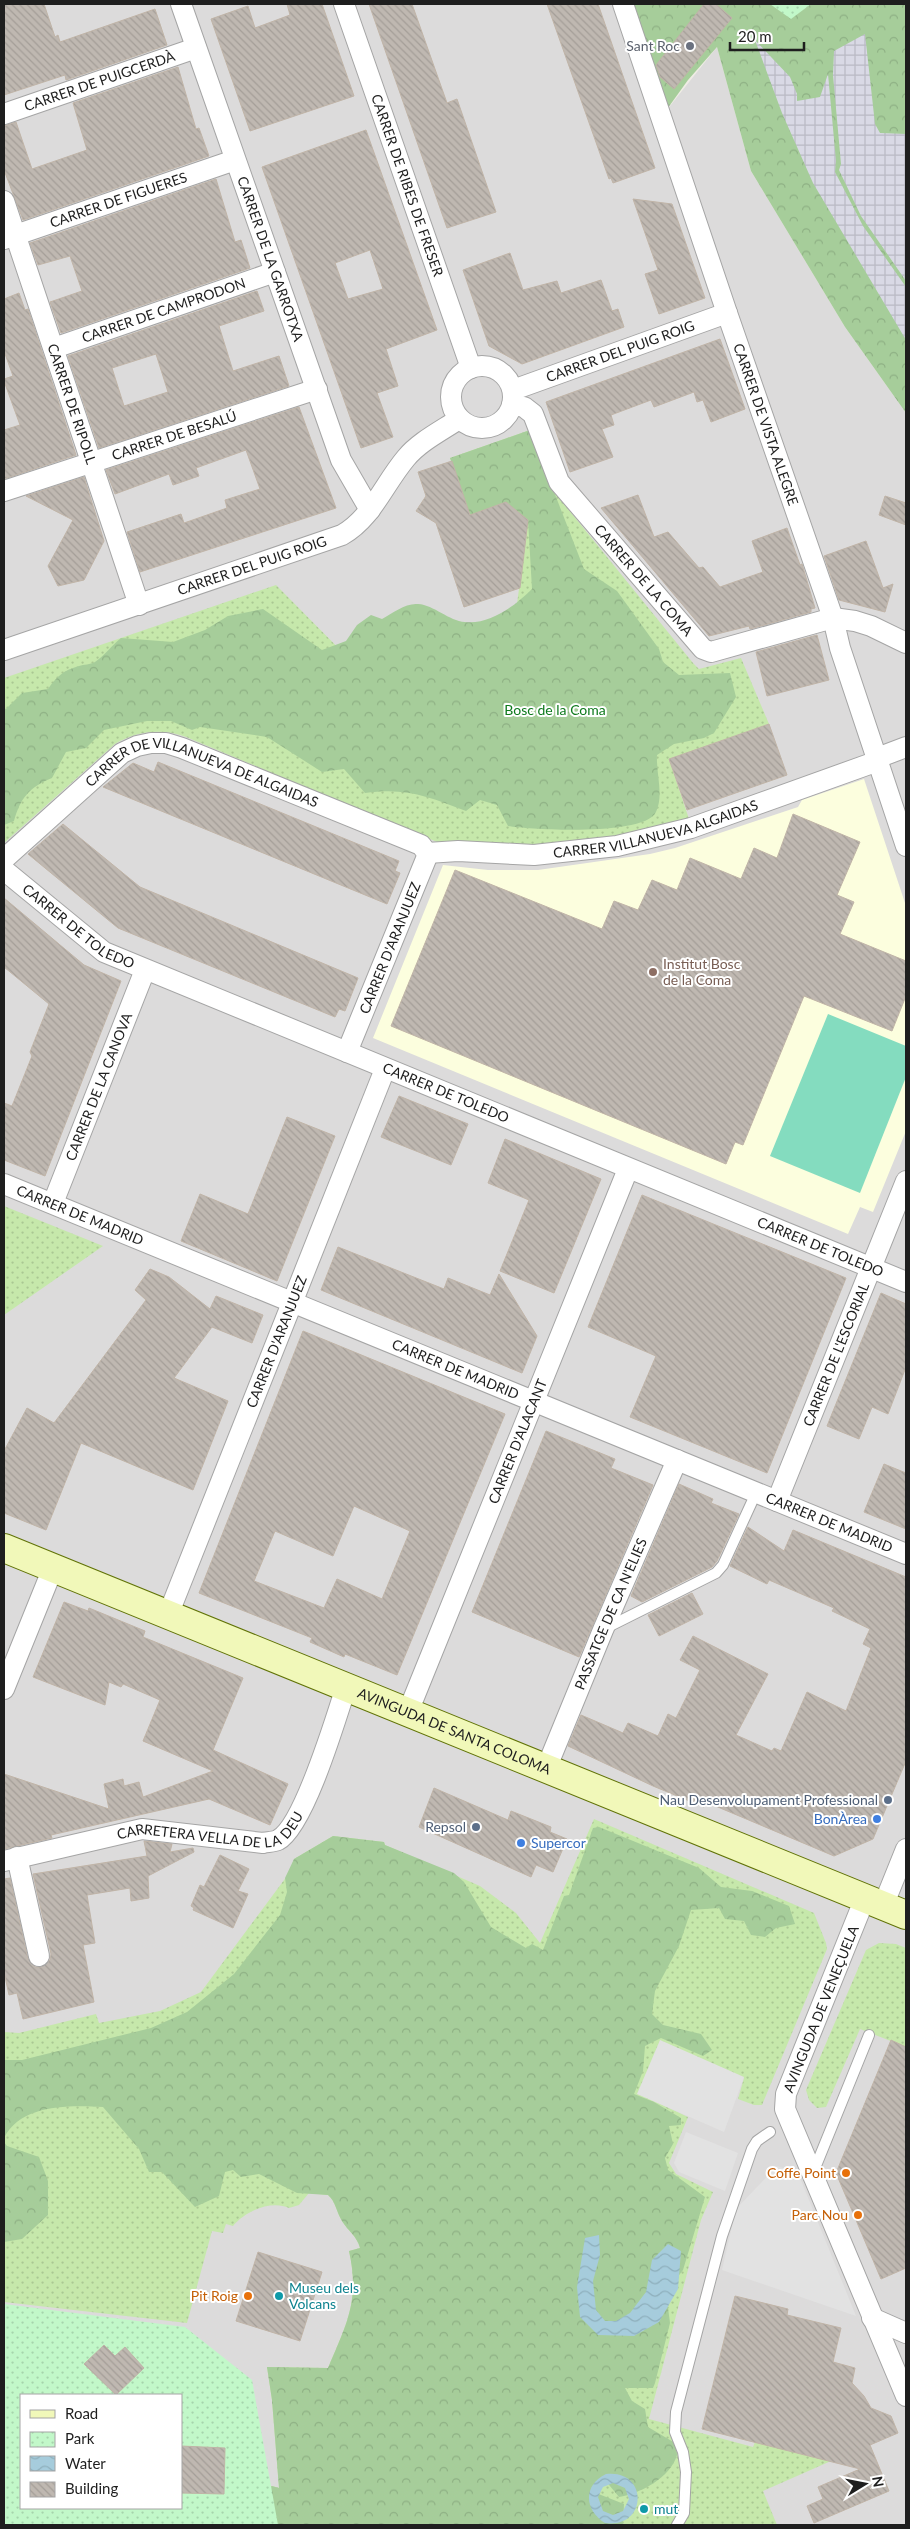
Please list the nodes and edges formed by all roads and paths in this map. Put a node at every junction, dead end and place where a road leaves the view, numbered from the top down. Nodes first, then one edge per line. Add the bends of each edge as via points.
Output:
1 (181, 4) edge
2 (344, 4) edge
3 (623, 4) edge
4 (196, 48) junction
5 (4, 114) edge
6 (235, 160) junction
7 (4, 201) edge
8 (10, 237) edge
9 (275, 272) junction
10 (727, 313) junction
11 (54, 348) junction
12 (471, 368) junction
13 (317, 389) junction
14 (513, 397) junction
15 (459, 419) junction
16 (92, 461) junction
17 (4, 491) edge
18 (370, 510) junction
19 (139, 605) junction
20 (833, 618) junction
21 (906, 643) edge
22 (4, 650) edge
23 (906, 748) edge
24 (878, 759) junction
25 (906, 846) edge
26 (424, 849) junction
27 (4, 859) edge
28 (4, 870) edge
29 (145, 970) junction
30 (347, 1052) junction
31 (386, 1069) junction
32 (628, 1169) junction
33 (906, 1182) edge
34 (4, 1184) edge
35 (53, 1204) junction
36 (870, 1268) junction
37 (906, 1282) edge
38 (293, 1302) junction
39 (534, 1402) junction
40 (677, 1460) junction
41 (756, 1493) junction
42 (777, 1501) junction
43 (4, 1548) edge
44 (906, 1554) edge
45 (53, 1568) junction
46 (168, 1615) junction
47 (603, 1630) junction
48 (346, 1687) junction
49 (4, 1689) edge
50 (408, 1712) junction
51 (546, 1769) junction
52 (906, 1849) edge
53 (10, 1859) edge
54 (885, 1906) edge
55 (40, 1956) dead end
56 (869, 2035) dead end
57 (770, 2132) dead end
58 (812, 2175) junction
59 (872, 2318) junction
60 (906, 2333) edge
61 (906, 2396) edge
62 (677, 2525) edge

1 - 4 street, CARRER DE LA GARROTXA
2 - 12 street, CARRER DE RIBES DE FRESER
3 - 10 street, CARRER DE VISTA ALEGRE
4 - 5 street, CARRER DE PUIGCERDÀ
4 - 6 street, CARRER DE LA GARROTXA
6 - 8 street, CARRER DE FIGUERES
6 - 9 street, CARRER DE LA GARROTXA
7 - 8 street, CARRER DE RIPOLL
8 - 11 street, CARRER DE RIPOLL
9 - 11 street, CARRER DE CAMPRODON
9 - 13 street, CARRER DE LA GARROTXA
10 - 14 street, CARRER DEL PUIG ROIG
10 - 20 street, CARRER DE VISTA ALEGRE
11 - 16 street, CARRER DE RIPOLL
12 - 14 street via 484,365 495,368 507,377
12 - 15 street via 456,379 450,394
13 - 16 street, CARRER DE BESALÚ
13 - 18 street, CARRER DE LA GARROTXA via 341,460
14 - 15 street via 506,418 494,426 474,428
14 - 20 street, CARRER DE LA COMA via 533,414 559,482 702,649 716,651
15 - 18 street, CARRER DEL PUIG ROIG via 412,450
16 - 17 street, CARRER DE BESALÚ
16 - 19 street, CARRER DE RIPOLL
18 - 19 street, CARRER DEL PUIG ROIG via 342,535
19 - 22 street, CARRER DEL PUIG ROIG
20 - 21 street via 854,620
20 - 24 street, CARRER DE VISTA ALEGRE
23 - 24 street, CARRER VILLANUEVA ALGAIDAS
24 - 25 street, CARRER DE VISTA ALEGRE
24 - 26 street, CARRER VILLANUEVA ALGAIDAS via 690,828 617,846 534,855
26 - 27 street, CARRER DE VILLANUEVA DE ALGAIDAS via 182,748 151,743 137,746 111,761
26 - 30 street, CARRER D'ARANJUEZ
28 - 29 street, CARRER DE TOLEDO via 104,952
29 - 30 street, CARRER DE TOLEDO
29 - 35 street, CARRER DE LA CANOVA
30 - 31 street, CARRER DE TOLEDO
31 - 32 street, CARRER DE TOLEDO
31 - 38 street, CARRER D'ARANJUEZ
32 - 36 street, CARRER DE TOLEDO
32 - 39 street, CARRER D'ALACANT
33 - 36 street, CARRER DE L'ESCORIAL
34 - 35 street, CARRER DE MADRID
35 - 38 street, CARRER DE MADRID
36 - 37 street, CARRER DE TOLEDO
36 - 42 street, CARRER DE L'ESCORIAL
38 - 39 street, CARRER DE MADRID
38 - 46 street, CARRER D'ARANJUEZ
39 - 40 street, CARRER DE MADRID
39 - 50 street, CARRER D'ALACANT
40 - 41 street, CARRER DE MADRID
40 - 47 street, PASSATGE DE CA N'ELIES
41 - 42 street, CARRER DE MADRID
41 - 47 lane via 723,1565 716,1573
42 - 44 street, CARRER DE MADRID
43 - 45 main road, AVINGUDA DE SANTA COLOMA
45 - 46 main road, AVINGUDA DE SANTA COLOMA
45 - 49 street
46 - 48 main road, AVINGUDA DE SANTA COLOMA
47 - 51 street, PASSATGE DE CA N'ELIES
48 - 50 main road, AVINGUDA DE SANTA COLOMA
48 - 53 street, CARRETERA VELLA DE LA DEU via 307,1797 290,1827 278,1840 263,1843 142,1829
50 - 51 main road, AVINGUDA DE SANTA COLOMA
51 - 54 main road, AVINGUDA DE SANTA COLOMA
52 - 54 street, AVINGUDA DE VENEÇUELA
53 - 55 street, CARRETERA VELLA DE LA DEU
54 - 58 street, AVINGUDA DE VENEÇUELA via 785,2102
56 - 58 lane
57 - 62 lane via 752,2149 722,2236 676,2412 675,2432 686,2472 684,2513
58 - 59 street, AVINGUDA DE VENEÇUELA
59 - 60 street
59 - 61 street, AVINGUDA DE VENEÇUELA

